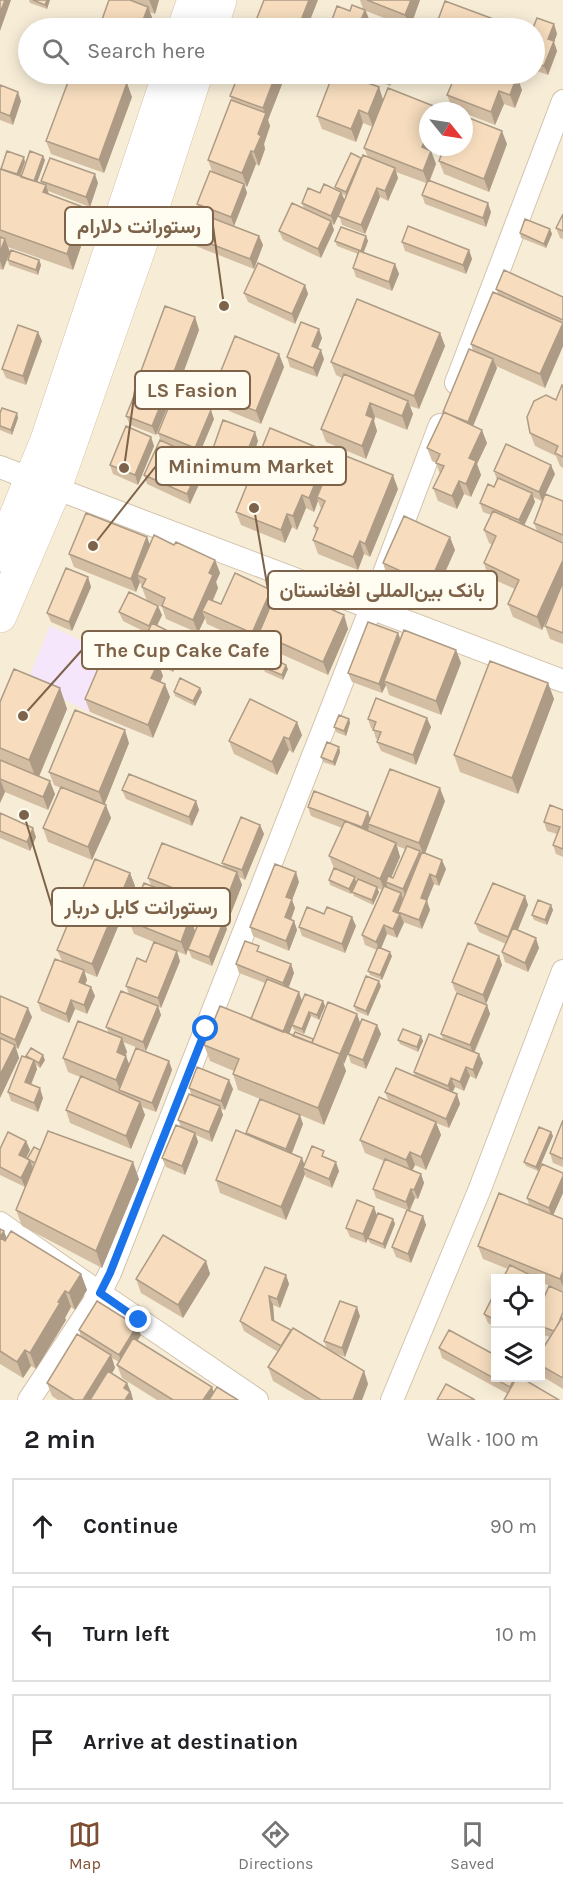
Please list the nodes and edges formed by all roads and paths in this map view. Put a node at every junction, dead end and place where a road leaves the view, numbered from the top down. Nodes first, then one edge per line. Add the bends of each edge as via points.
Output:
1 (194, 0) edge
2 (220, 0) edge
3 (188, 18) edge
4 (214, 18) edge
5 (166, 84) edge
6 (193, 84) edge
7 (563, 101) edge
8 (0, 467) edge
9 (43, 484) junction
10 (0, 555) edge
11 (371, 608) junction
12 (0, 616) edge
13 (563, 681) edge
14 (563, 971) edge
15 (479, 1191) junction
16 (500, 1200) edge
17 (0, 1223) edge
18 (100, 1293) junction
19 (29, 1400) edge
20 (257, 1400) edge
21 (392, 1400) edge

1 - 3 main road
2 - 4 main road
5 - 9 main road via 46,440
6 - 9 main road via 142,240
7 - 11 street
8 - 9 street
9 - 10 main road
9 - 11 street
9 - 12 main road
11 - 13 street
11 - 18 street
14 - 15 street
15 - 16 street
15 - 21 street
17 - 18 street
18 - 19 street
18 - 20 street

